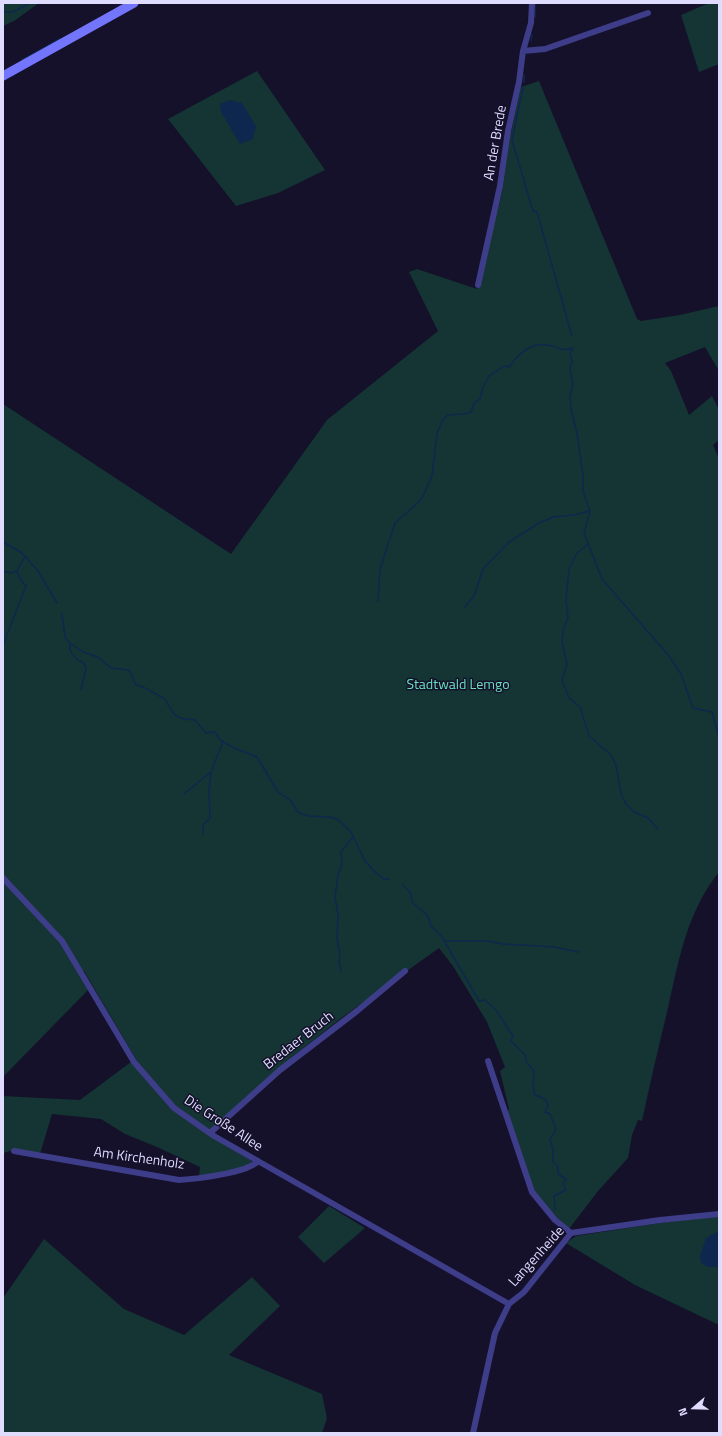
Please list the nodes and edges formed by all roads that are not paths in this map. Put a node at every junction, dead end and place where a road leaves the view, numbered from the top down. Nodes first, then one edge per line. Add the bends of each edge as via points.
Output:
1 (134, 3) edge
2 (532, 3) edge
3 (648, 13) dead end
4 (523, 51) junction
5 (3, 76) edge
6 (478, 285) dead end
7 (3, 878) edge
8 (404, 972) dead end
9 (488, 1062) dead end
10 (210, 1133) junction
11 (14, 1150) dead end
12 (258, 1161) junction
13 (719, 1214) edge
14 (571, 1233) junction
15 (509, 1304) junction
16 (473, 1433) edge

1 - 5 main road
2 - 4 street, An der Brede via 531,23
3 - 4 street via 545,49
4 - 6 street, An der Brede via 499,194
7 - 10 street, Die Große Allee via 62,940 134,1062 174,1108
8 - 10 street, Bredaer Bruch via 280,1070
9 - 14 street via 532,1192 555,1220
10 - 12 street, Die Große Allee
11 - 12 street, Am Kirchenholz via 179,1180 236,1171 255,1165
12 - 15 street, Die Große Allee
13 - 14 street, Langenheide
14 - 15 street, Langenheide via 524,1292
15 - 16 street, Langenheide via 495,1333

